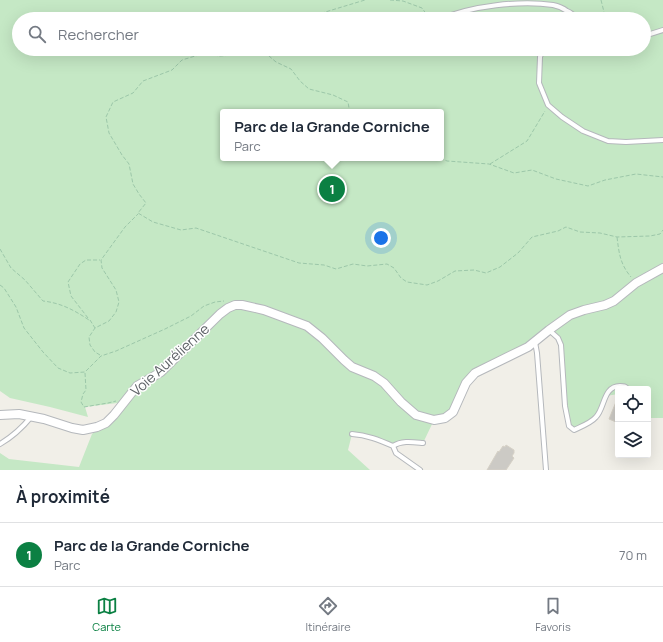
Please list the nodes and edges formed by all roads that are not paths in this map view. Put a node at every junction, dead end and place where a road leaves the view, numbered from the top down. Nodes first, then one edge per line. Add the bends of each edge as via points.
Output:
1 (461, 12) edge
2 (569, 12) edge
3 (663, 30) edge
4 (651, 34) edge
5 (540, 56) edge
6 (663, 140) edge
7 (663, 268) edge
8 (549, 330) junction
9 (534, 342) junction
10 (615, 386) edge
11 (0, 415) edge
12 (31, 417) junction
13 (352, 434) dead end
14 (423, 442) dead end
15 (0, 444) edge
16 (393, 446) junction
17 (420, 470) edge
18 (546, 470) edge

1 - 2 lane via 483,6 541,3 555,5
3 - 4 lane
5 - 6 lane via 539,83 548,105 562,117 583,131 608,141
7 - 8 street via 636,282 614,301 570,315
8 - 9 street
8 - 10 lane via 558,338 561,345 565,406 569,426 574,430 596,417 608,392
9 - 12 street, Voie Aurélienne via 475,373 466,383 453,412 445,418 434,420 416,415 384,383 352,367 307,326 264,310 235,305 220,314 161,372 137,386 106,423 83,430
9 - 18 lane
11 - 12 street, Voie Aurélienne via 19,414
12 - 15 lane via 20,430
13 - 16 lane via 364,435
14 - 16 lane via 398,443
16 - 17 lane via 396,453

